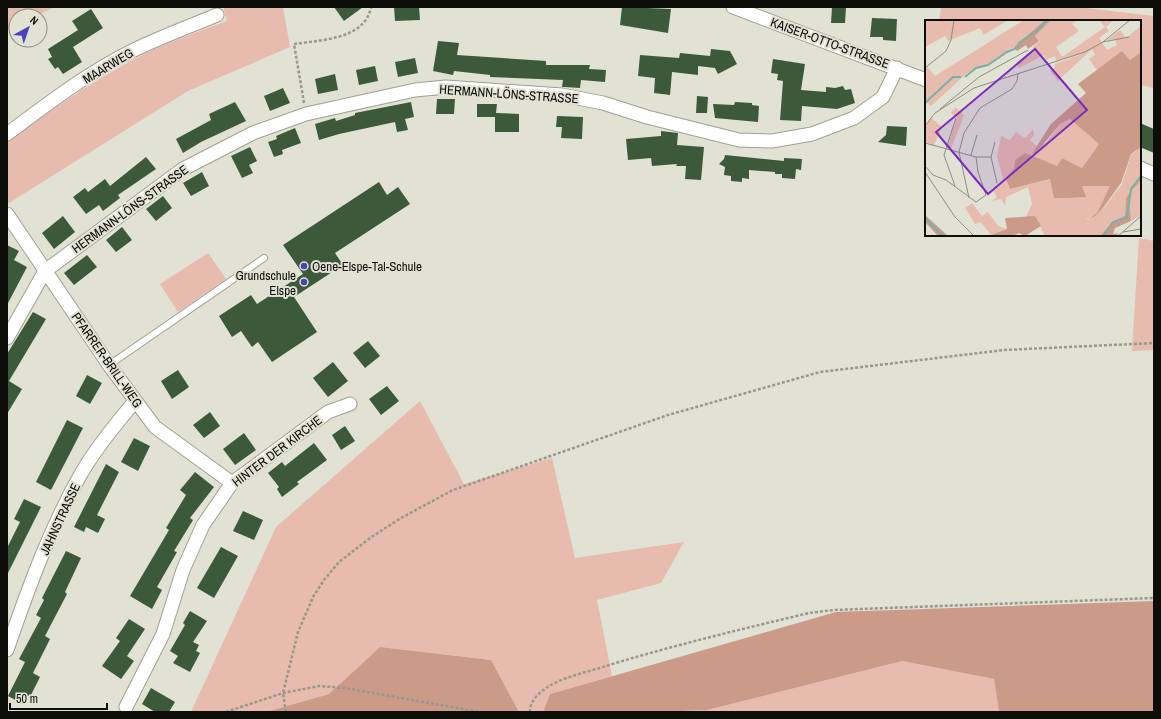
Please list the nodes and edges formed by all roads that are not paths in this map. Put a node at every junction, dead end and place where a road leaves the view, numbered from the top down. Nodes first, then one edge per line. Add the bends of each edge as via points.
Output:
1 (733, 7) edge
2 (217, 15) dead end
3 (896, 68) junction
4 (925, 80) edge
5 (7, 134) edge
6 (1141, 168) edge
7 (1154, 174) edge
8 (7, 214) edge
9 (264, 258) dead end
10 (45, 271) junction
11 (7, 338) edge
12 (109, 365) junction
13 (135, 401) junction
14 (350, 404) dead end
15 (232, 483) junction
16 (7, 650) edge
17 (126, 707) dead end

1 - 3 street, KAISER-OTTO-STRASSE
2 - 5 street, MAARWEG via 129,53 92,74
3 - 4 street, KAISER-OTTO-STRASSE
3 - 10 street, HERMANN-LÖNS-STRASSE via 883,97 854,118 812,134 772,141 738,140 646,117 603,103 562,96 446,87 416,90 306,114 253,133 182,169
6 - 7 street
8 - 10 street, PFARRER-BRILL-WEG
9 - 12 lane
10 - 11 street, HERMANN-LÖNS-STRASSE
10 - 12 street, PFARRER-BRILL-WEG
12 - 13 street, PFARRER-BRILL-WEG
13 - 15 street, PFARRER-BRILL-WEG via 155,427
13 - 16 street, JAHNSTRASSE via 106,436 82,472 58,518 26,595
14 - 15 street, HINTER DER KIRCHE via 328,412
15 - 17 street, HINTER DER KIRCHE via 204,525 183,570 164,634

